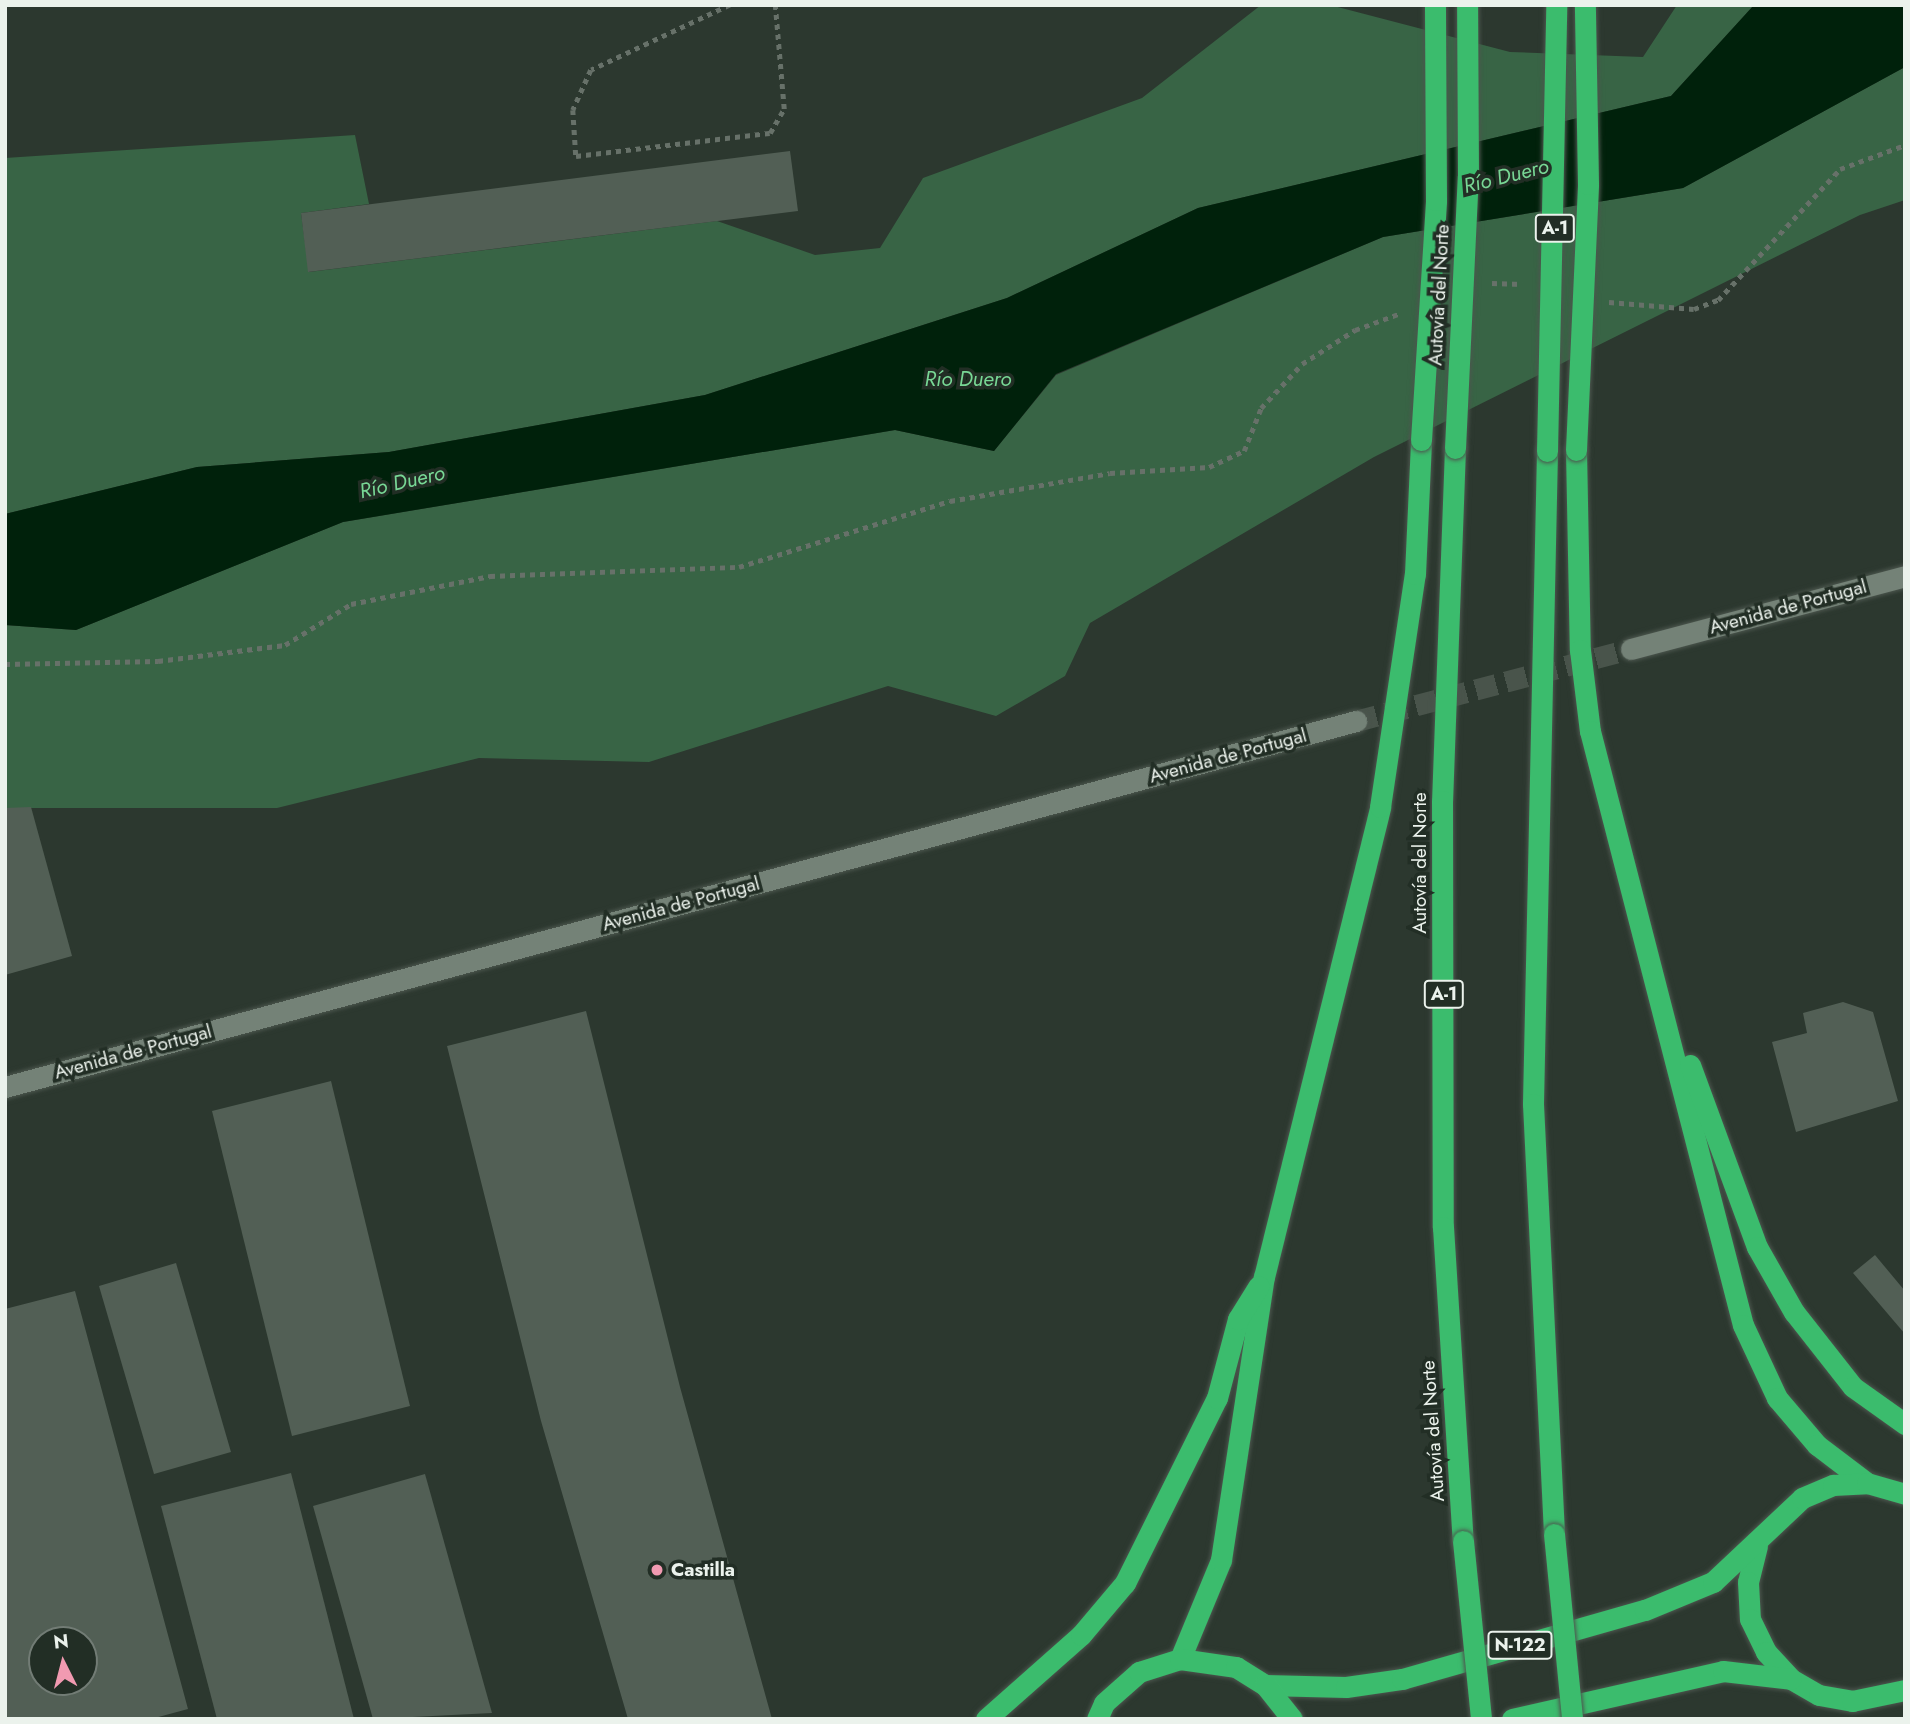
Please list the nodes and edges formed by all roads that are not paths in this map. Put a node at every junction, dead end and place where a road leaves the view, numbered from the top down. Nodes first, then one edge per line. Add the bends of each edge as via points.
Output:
1 (1436, 5) edge
2 (1467, 5) edge
3 (1556, 5) edge
4 (1585, 5) edge
5 (1905, 576) edge
6 (1631, 649) tunnel mouth
7 (1356, 721) tunnel mouth
8 (1642, 928) junction
9 (5, 1087) edge
10 (1264, 1277) junction
11 (1905, 1424) edge
12 (1867, 1483) junction
13 (1905, 1494) edge
14 (1757, 1546) junction
15 (1180, 1659) junction
16 (1791, 1679) junction
17 (1265, 1685) junction
18 (1905, 1690) edge
19 (1884, 1698) junction
20 (1100, 1711) edge
21 (986, 1719) edge
22 (1082, 1719) edge
23 (1292, 1719) edge
24 (1481, 1719) edge
25 (1512, 1719) edge
26 (1572, 1719) edge
27 (1875, 1719) edge

1 - 10 highway, bridge via 1436,200 1415,574 1380,807
2 - 24 highway, Autovía del Norte / A-1, bridge via 1468,176 1442,801 1443,1227
3 - 26 highway, A-1, bridge via 1533,1104 1554,1534
4 - 8 highway, bridge via 1588,184 1576,450 1580,650 1590,731
5 - 6 street, Avenida de Portugal
7 - 9 street, Avenida de Portugal
8 - 11 highway via 1757,1247 1822,1351 1853,1387
8 - 12 highway via 1742,1325 1777,1398 1817,1445
10 - 15 highway via 1221,1560
10 - 21 highway via 1238,1319 1217,1398 1125,1583 1081,1635
12 - 13 highway, N-122
12 - 14 highway, N-122 via 1833,1485 1802,1497 1776,1518
14 - 16 highway, N-122 via 1748,1582 1750,1619 1766,1652
14 - 17 highway, N-122 via 1713,1581 1645,1610 1402,1679 1346,1687
15 - 17 highway, N-122 via 1236,1667
15 - 20 highway, N-122 via 1139,1672
16 - 19 highway, N-122 via 1819,1695
16 - 25 highway, N-122 via 1723,1671
17 - 23 highway, N-122
18 - 19 highway, N-122
19 - 27 highway
20 - 22 highway, N-122

